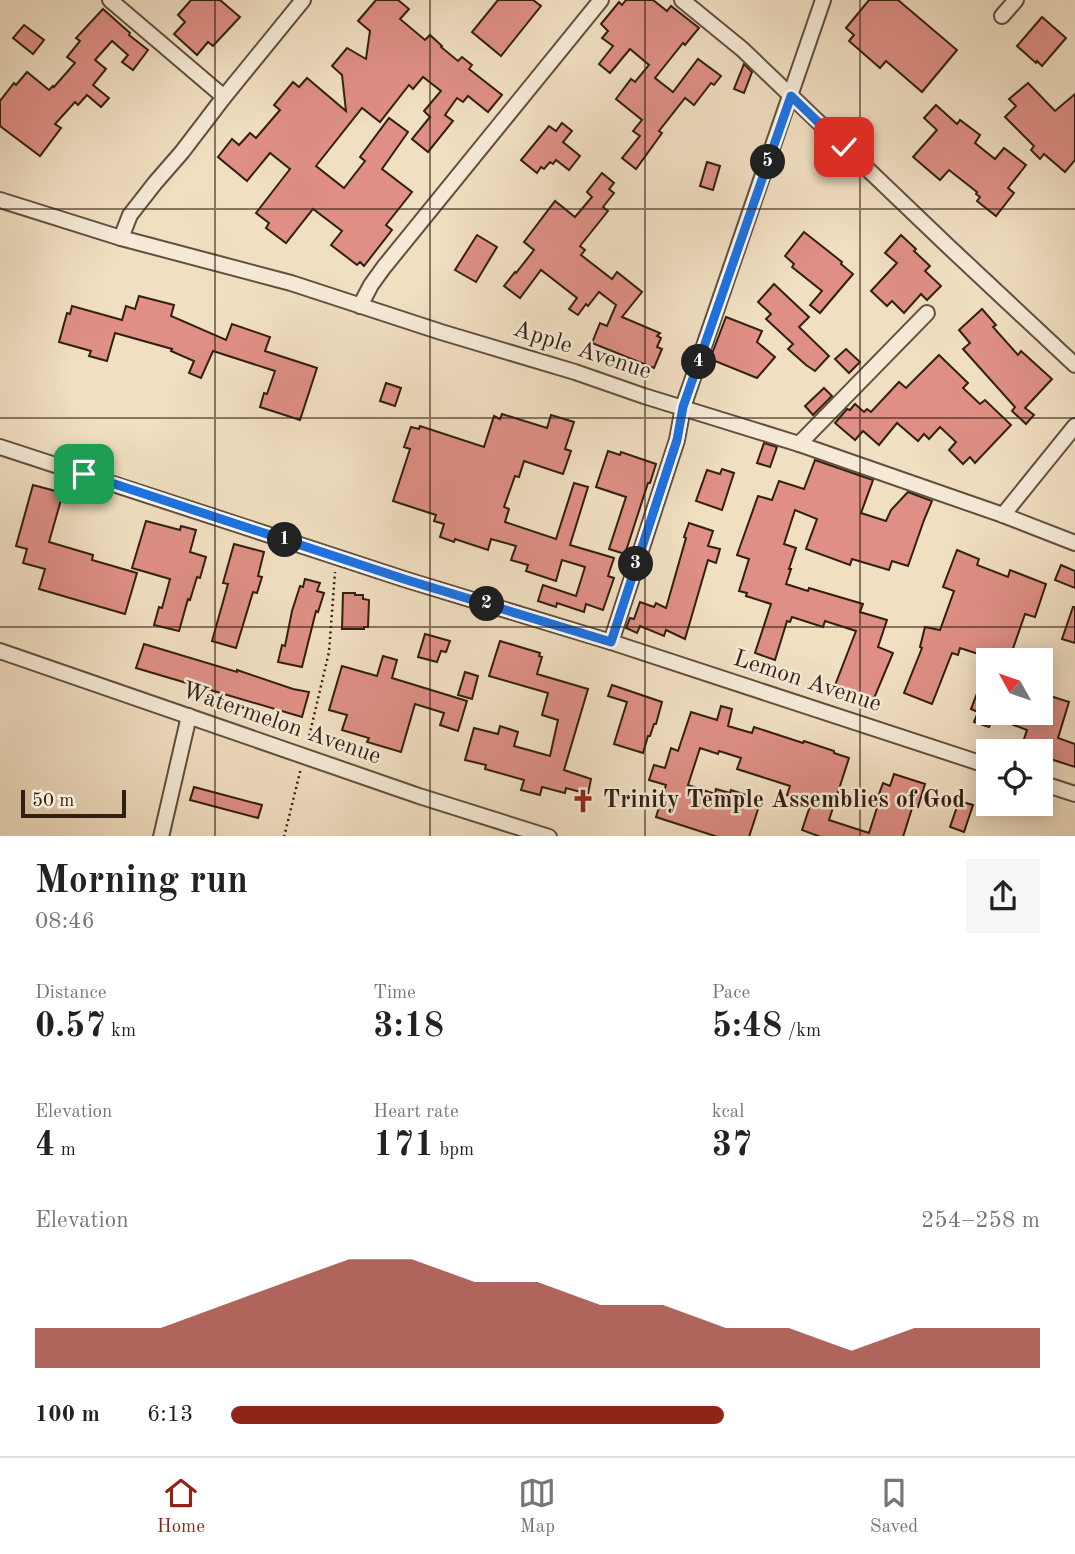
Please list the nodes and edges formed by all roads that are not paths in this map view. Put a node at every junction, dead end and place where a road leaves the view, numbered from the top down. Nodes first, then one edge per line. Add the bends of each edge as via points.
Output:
1 (110, 0) edge
2 (303, 0) edge
3 (601, 0) edge
4 (682, 0) edge
5 (823, 0) edge
6 (1016, 0) edge
7 (1002, 16) dead end
8 (791, 96) junction
9 (224, 97) junction
10 (0, 201) edge
11 (121, 238) junction
12 (360, 306) junction
13 (928, 313) dead end
14 (1075, 365) edge
15 (683, 407) junction
16 (1075, 426) edge
17 (799, 444) junction
18 (0, 447) edge
19 (1003, 515) junction
20 (1075, 543) edge
21 (611, 642) junction
22 (0, 651) edge
23 (189, 716) junction
24 (976, 762) edge
25 (1053, 787) edge
26 (1075, 794) edge
27 (162, 836) edge
28 (549, 836) edge

1 - 9 street
2 - 9 street
3 - 12 street via 384,267
4 - 8 street
5 - 8 street
6 - 7 street
8 - 14 street
8 - 15 street
9 - 11 street via 130,215
10 - 11 street, Apple Avenue
11 - 12 street, Apple Avenue
12 - 15 street, Apple Avenue
13 - 17 street
15 - 17 street, Apple Avenue
15 - 21 street via 677,440
16 - 19 street
17 - 19 street, Apple Avenue
18 - 21 street, Lemon Avenue
19 - 20 street, Apple Avenue
21 - 24 street, Lemon Avenue
22 - 23 street, Watermelon Avenue
23 - 27 street
23 - 28 street, Watermelon Avenue
25 - 26 street

